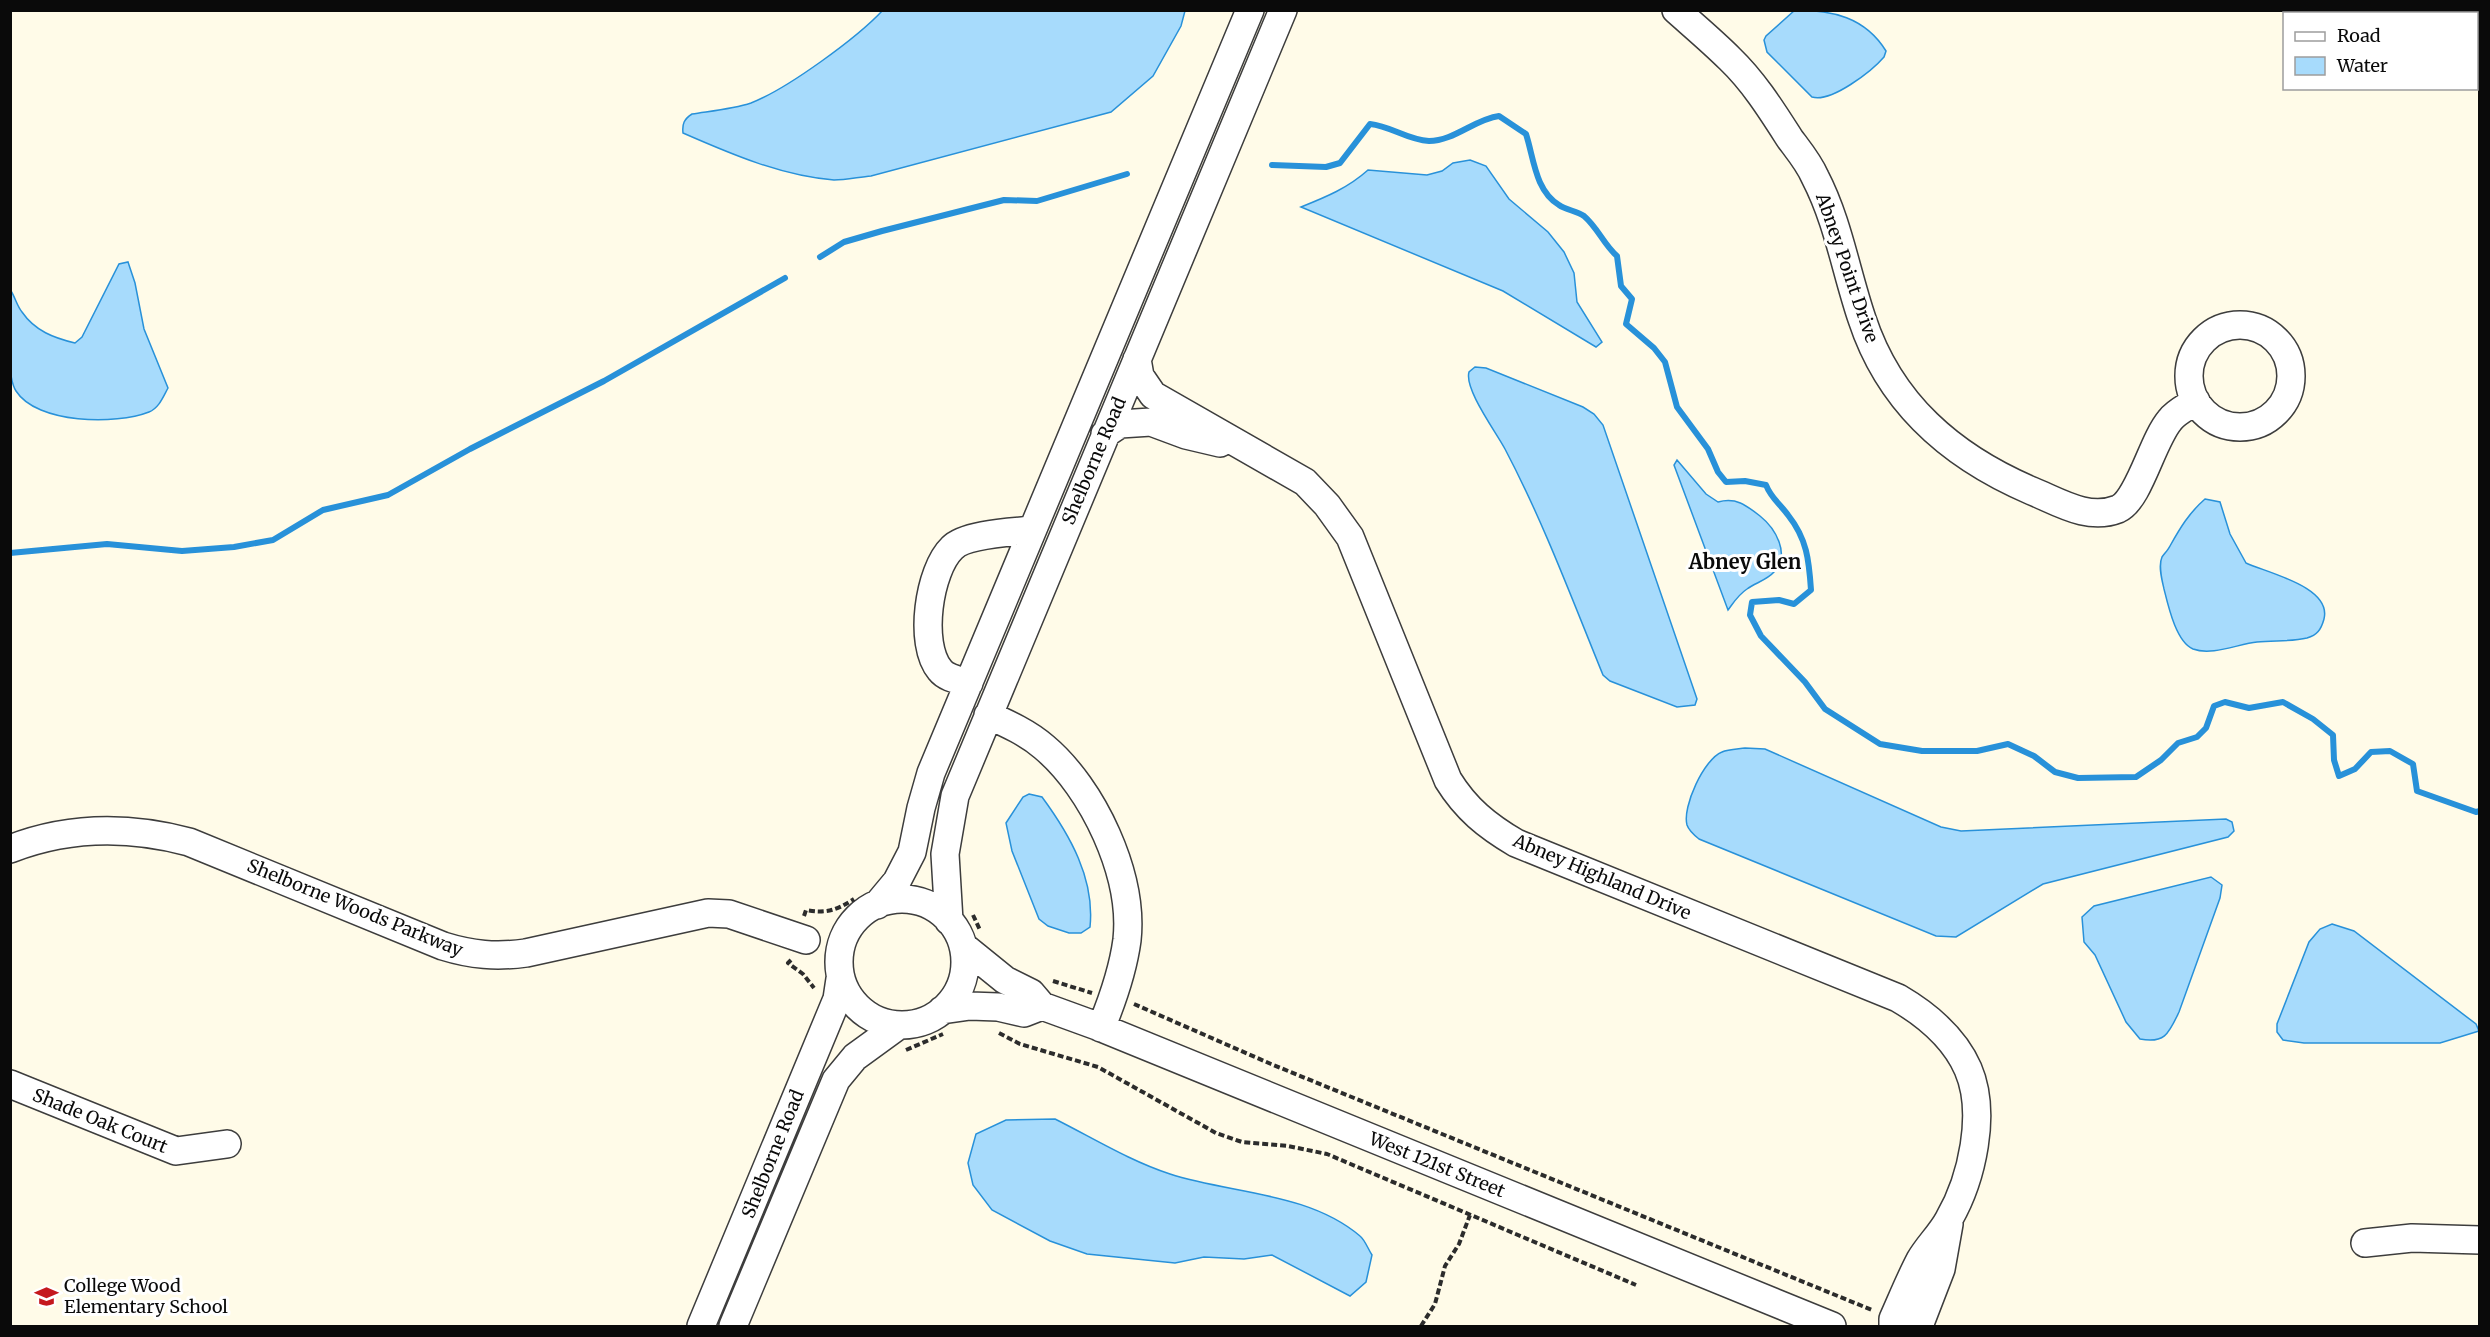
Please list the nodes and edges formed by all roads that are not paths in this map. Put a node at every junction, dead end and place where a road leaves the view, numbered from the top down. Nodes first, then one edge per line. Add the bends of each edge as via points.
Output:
1 (1250, 10) edge
2 (1283, 10) edge
3 (1676, 10) edge
4 (1137, 359) junction
5 (2196, 401) dead end
6 (1105, 434) junction
7 (1257, 452) junction
8 (1032, 530) junction
9 (969, 683) junction
10 (988, 715) junction
11 (10, 849) edge
12 (877, 905) junction
13 (960, 916) junction
14 (850, 926) junction
15 (806, 940) junction
16 (974, 943) junction
17 (832, 980) junction
18 (1042, 1006) junction
19 (943, 1022) junction
20 (899, 1025) junction
21 (1101, 1028) junction
22 (10, 1084) edge
23 (227, 1144) dead end
24 (1949, 1220) junction
25 (2480, 1240) edge
26 (2365, 1243) dead end
27 (701, 1326) edge
28 (733, 1326) edge
29 (1832, 1326) edge
30 (1893, 1326) edge
31 (1919, 1326) edge

1 - 8 street, Shelborne Road
2 - 4 street, Shelborne Road
3 - 5 street, Abney Point Drive via 1732,60 1753,85 1815,176 1877,356 1894,384 1935,433 1967,457 2016,484 2093,514 2122,507 2133,495 2157,438 2171,418
4 - 6 street, Shelborne Road
4 - 7 street, Abney Highland Drive via 1140,375 1153,395
6 - 7 street, Abney Highland Drive via 1120,424 1151,422 1185,435
6 - 10 street, Shelborne Road
7 - 24 street, Abney Highland Drive via 1305,482 1350,537 1448,780 1460,800 1489,828 1516,843 1898,998 1933,1021 1968,1070 1977,1124 1970,1167
8 - 9 street, Shelborne Road
8 - 9 street via 960,542 946,555 938,571 928,613 933,659 940,671
9 - 12 street, Shelborne Road via 931,773 912,852 897,881
10 - 13 street, Shelborne Road via 950,818 945,854
10 - 21 street via 1030,736 1062,763 1088,799 1109,839 1122,884 1127,937 1113,999
11 - 15 street, Shelborne Woods Parkway via 42,838 89,831 164,835 443,946 479,956 526,953 708,913 729,914
12 - 13 street via 904,899
12 - 14 street
13 - 16 street
14 - 15 street via 816,930
14 - 17 street, Shelborne Road
15 - 17 street via 809,953
16 - 18 street, West 121st Street via 1005,980 1031,993
16 - 19 street
17 - 20 street via 866,1014
17 - 27 street, Shelborne Road via 837,999
18 - 19 street, West 121st Street via 1024,1013 970,1006
18 - 21 street, West 121st Street
19 - 20 street via 928,1019
20 - 28 street, Shelborne Road via 855,1057 836,1080
21 - 29 street, West 121st Street
22 - 23 street, Shade Oak Court via 176,1151
24 - 30 street, Abney Highland Drive via 1920,1259
24 - 31 street, Abney Highland Drive via 1941,1269
25 - 26 street via 2412,1238

